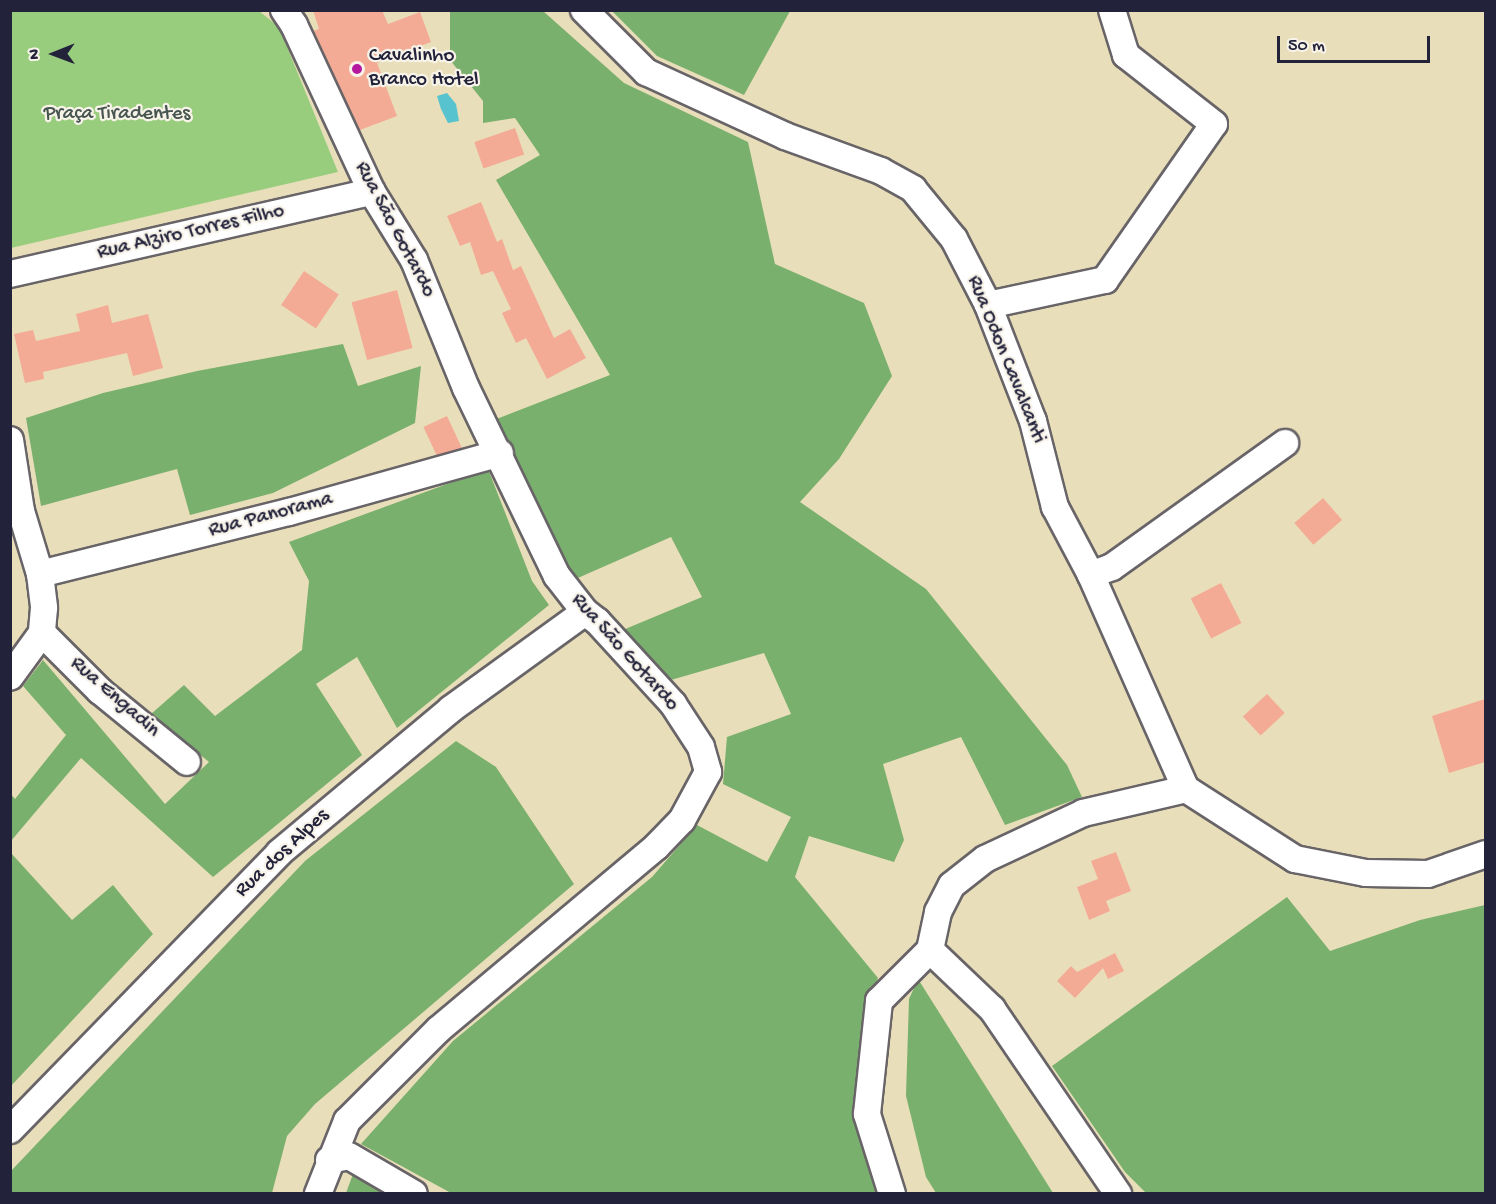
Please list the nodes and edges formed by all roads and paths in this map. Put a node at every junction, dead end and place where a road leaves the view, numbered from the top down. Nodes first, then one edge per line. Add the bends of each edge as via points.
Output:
1 (284, 10) edge
2 (584, 10) edge
3 (1112, 10) edge
4 (372, 192) junction
5 (10, 274) edge
6 (988, 306) junction
7 (10, 440) edge
8 (1285, 443) dead end
9 (500, 453) junction
10 (16, 514) edge
11 (40, 574) junction
12 (1091, 575) junction
13 (585, 612) junction
14 (42, 633) junction
15 (10, 676) edge
16 (188, 762) dead end
17 (1186, 789) junction
18 (1485, 854) edge
19 (930, 950) junction
20 (10, 1130) edge
21 (329, 1160) junction
22 (318, 1194) edge
23 (414, 1194) edge
24 (892, 1194) edge
25 (1118, 1194) edge

1 - 4 street, Rua São Gotardo
2 - 6 street, Rua Odon Cavalcanti via 646,72 785,136 881,171 913,189 954,239
3 - 6 street via 1126,55 1214,124 1105,280
4 - 5 street, Rua Alziro Torres Filho
4 - 9 street, Rua São Gotardo via 414,260 466,388
6 - 12 street, Rua Odon Cavalcanti via 1034,421 1055,507
7 - 10 street
8 - 12 street via 1112,567
9 - 11 street, Rua Panorama via 289,512
9 - 13 street, Rua São Gotardo via 557,576
10 - 11 street
11 - 14 street
12 - 17 street, Rua Odon Cavalcanti
13 - 20 street, Rua dos Alpes via 451,709 279,853
13 - 21 street, Rua São Gotardo via 685,720 705,759 708,772 702,789 682,820 656,847 439,1029 347,1121
14 - 15 street
14 - 16 street, Rua Engadin via 100,691
17 - 18 street via 1295,859 1366,873 1428,874
17 - 19 street via 1083,813 986,859 952,885 938,912
19 - 24 street via 879,1001 867,1114
19 - 25 street via 992,1009
21 - 22 street, Rua São Gotardo
21 - 23 street via 349,1156

